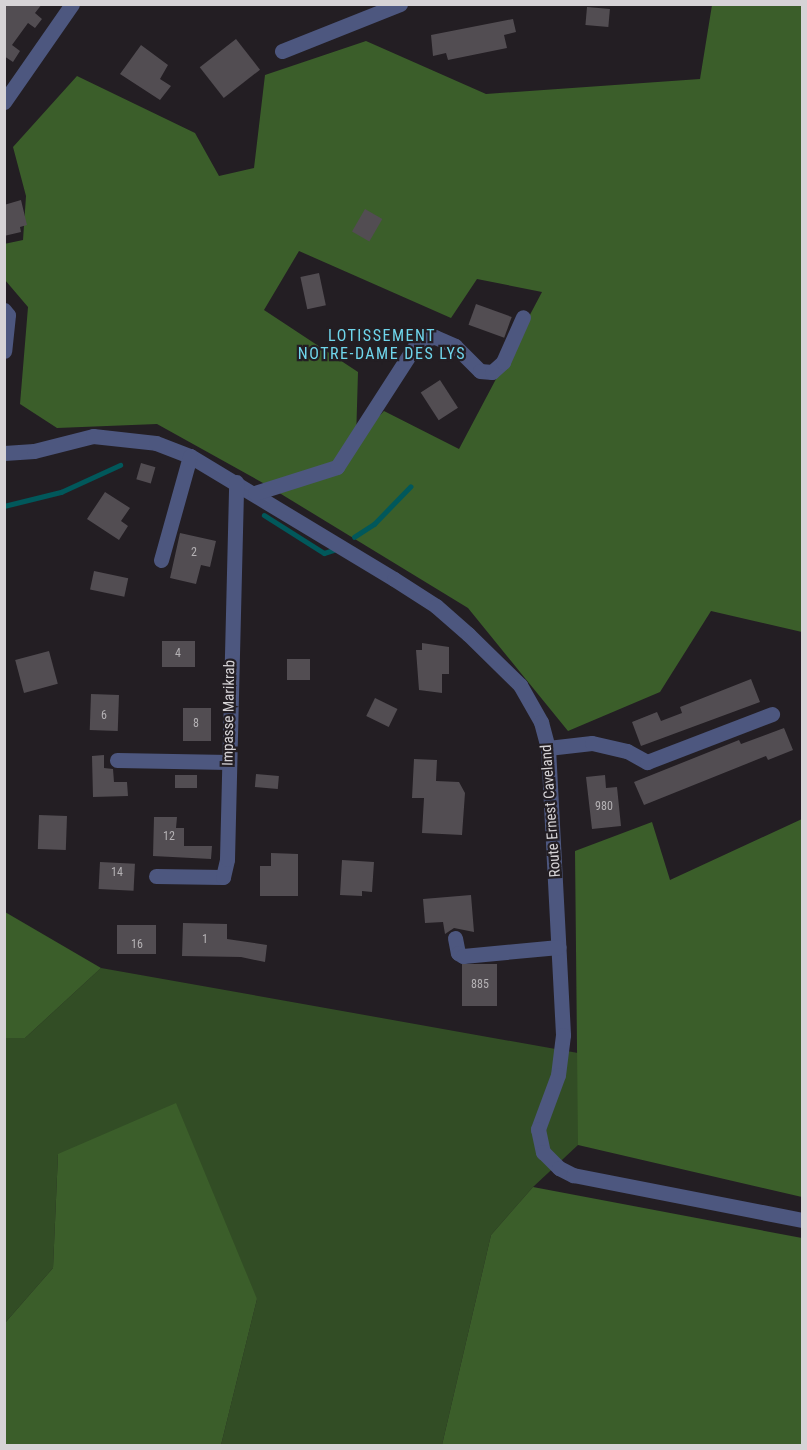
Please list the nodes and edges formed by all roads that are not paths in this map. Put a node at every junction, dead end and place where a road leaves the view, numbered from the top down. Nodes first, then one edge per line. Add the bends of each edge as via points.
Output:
1 (72, 4) edge
2 (400, 4) edge
3 (282, 51) dead end
4 (4, 102) edge
5 (4, 310) edge
6 (523, 317) dead end
7 (5, 350) edge
8 (4, 453) edge
9 (190, 456) junction
10 (236, 482) junction
11 (255, 493) junction
12 (160, 560) dead end
13 (772, 714) dead end
14 (548, 748) junction
15 (117, 760) dead end
16 (229, 762) junction
17 (156, 876) dead end
18 (456, 938) dead end
19 (559, 947) junction
20 (802, 1220) edge

1 - 4 street
2 - 3 street
5 - 7 street
6 - 11 street via 503,362 492,372 480,371 445,341 435,337 419,340 337,467
8 - 9 street, Route Ernest Caveland via 34,451 93,436 156,443
9 - 10 street, Route Ernest Caveland
9 - 12 street
10 - 11 street, Route Ernest Caveland
10 - 16 street, Impasse Marikrab
11 - 14 street, Route Ernest Caveland via 436,606 520,686 541,722
13 - 14 street via 647,762 627,751 592,743
14 - 19 street, Route Ernest Caveland
15 - 16 street
16 - 17 street, Impasse Marikrab via 229,838 223,876
18 - 19 street via 462,956
19 - 20 street, Route Ernest Caveland via 561,1056 538,1129 547,1159 573,1175

